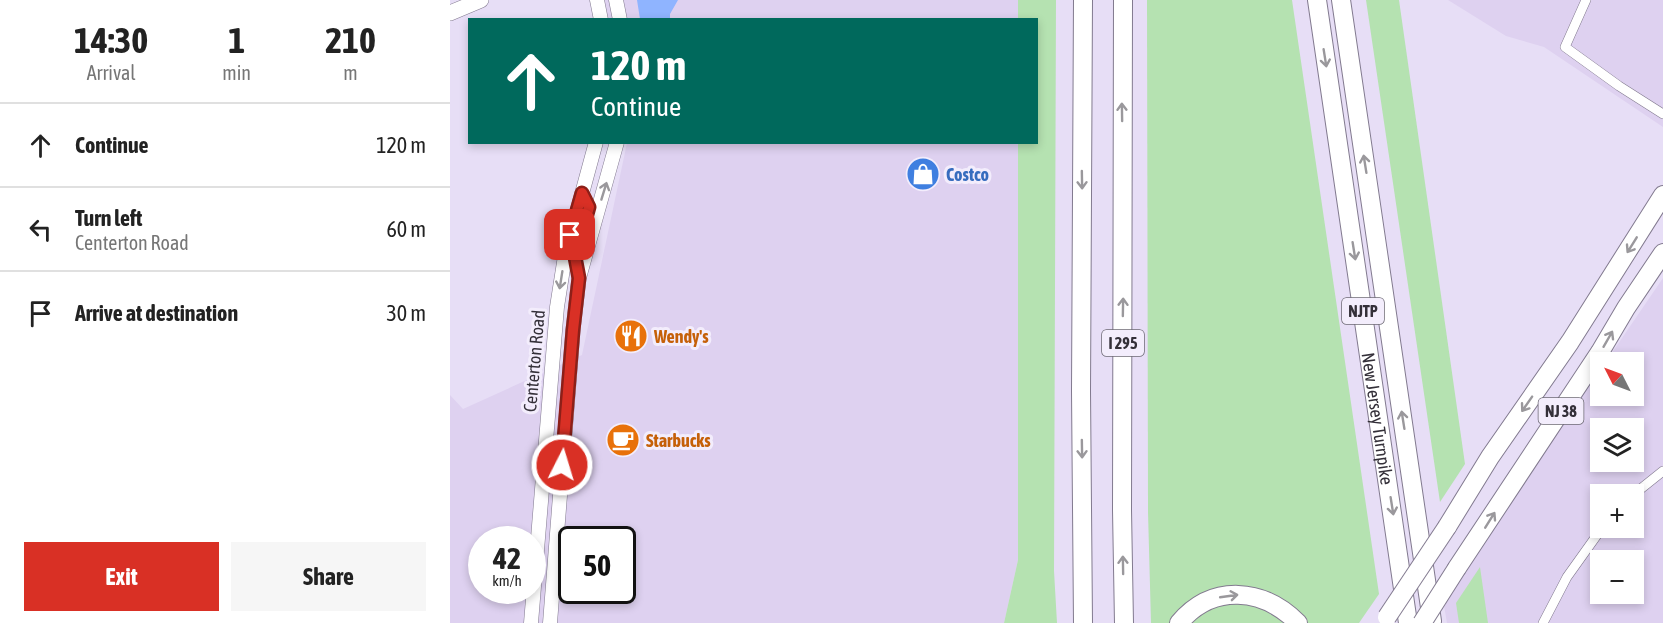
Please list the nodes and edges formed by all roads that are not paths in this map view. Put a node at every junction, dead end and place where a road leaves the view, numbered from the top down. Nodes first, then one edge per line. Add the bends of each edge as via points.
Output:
1 (482, 0) edge
2 (597, 0) edge
3 (616, 0) edge
4 (1083, 0) edge
5 (1123, 0) edge
6 (1317, 0) edge
7 (1341, 0) edge
8 (1586, 0) edge
9 (450, 13) edge
10 (601, 18) edge
11 (620, 18) edge
12 (1663, 114) edge
13 (595, 144) edge
14 (616, 144) edge
15 (582, 193) junction
16 (1663, 195) edge
17 (1663, 253) edge
18 (579, 278) junction
19 (1663, 471) edge
20 (1644, 487) edge
21 (1595, 538) edge
22 (1082, 594) junction
23 (1385, 620) edge
24 (531, 623) edge
25 (550, 623) edge
26 (1078, 623) edge
27 (1083, 623) edge
28 (1124, 623) edge
29 (1179, 623) edge
30 (1298, 623) edge
31 (1408, 623) edge
32 (1422, 623) edge
33 (1432, 623) edge
34 (1543, 623) edge

1 - 9 main road
2 - 10 main road
3 - 11 main road
4 -> 22 highway, I 295
28 -> 5 highway, I 295
6 -> 31 highway, New Jersey Turnpike / NJTP
33 -> 7 highway, New Jersey Turnpike / NJTP
8 - 12 street via 1565,47
13 - 15 main road, Centerton Road
18 -> 14 main road, Centerton Road
15 - 18 main road via 589,207 575,257
15 -> 24 main road, Centerton Road via 565,256 557,307
16 -> 23 highway, NJ 38, bridge
32 -> 17 highway, NJ 38, bridge
18 - 25 main road, Centerton Road
19 - 20 street
21 - 34 street via 1567,577
22 - 26 highway
22 - 27 highway, I 295
29 -> 30 highway via 1197,607 1215,598 1234,595 1270,601

